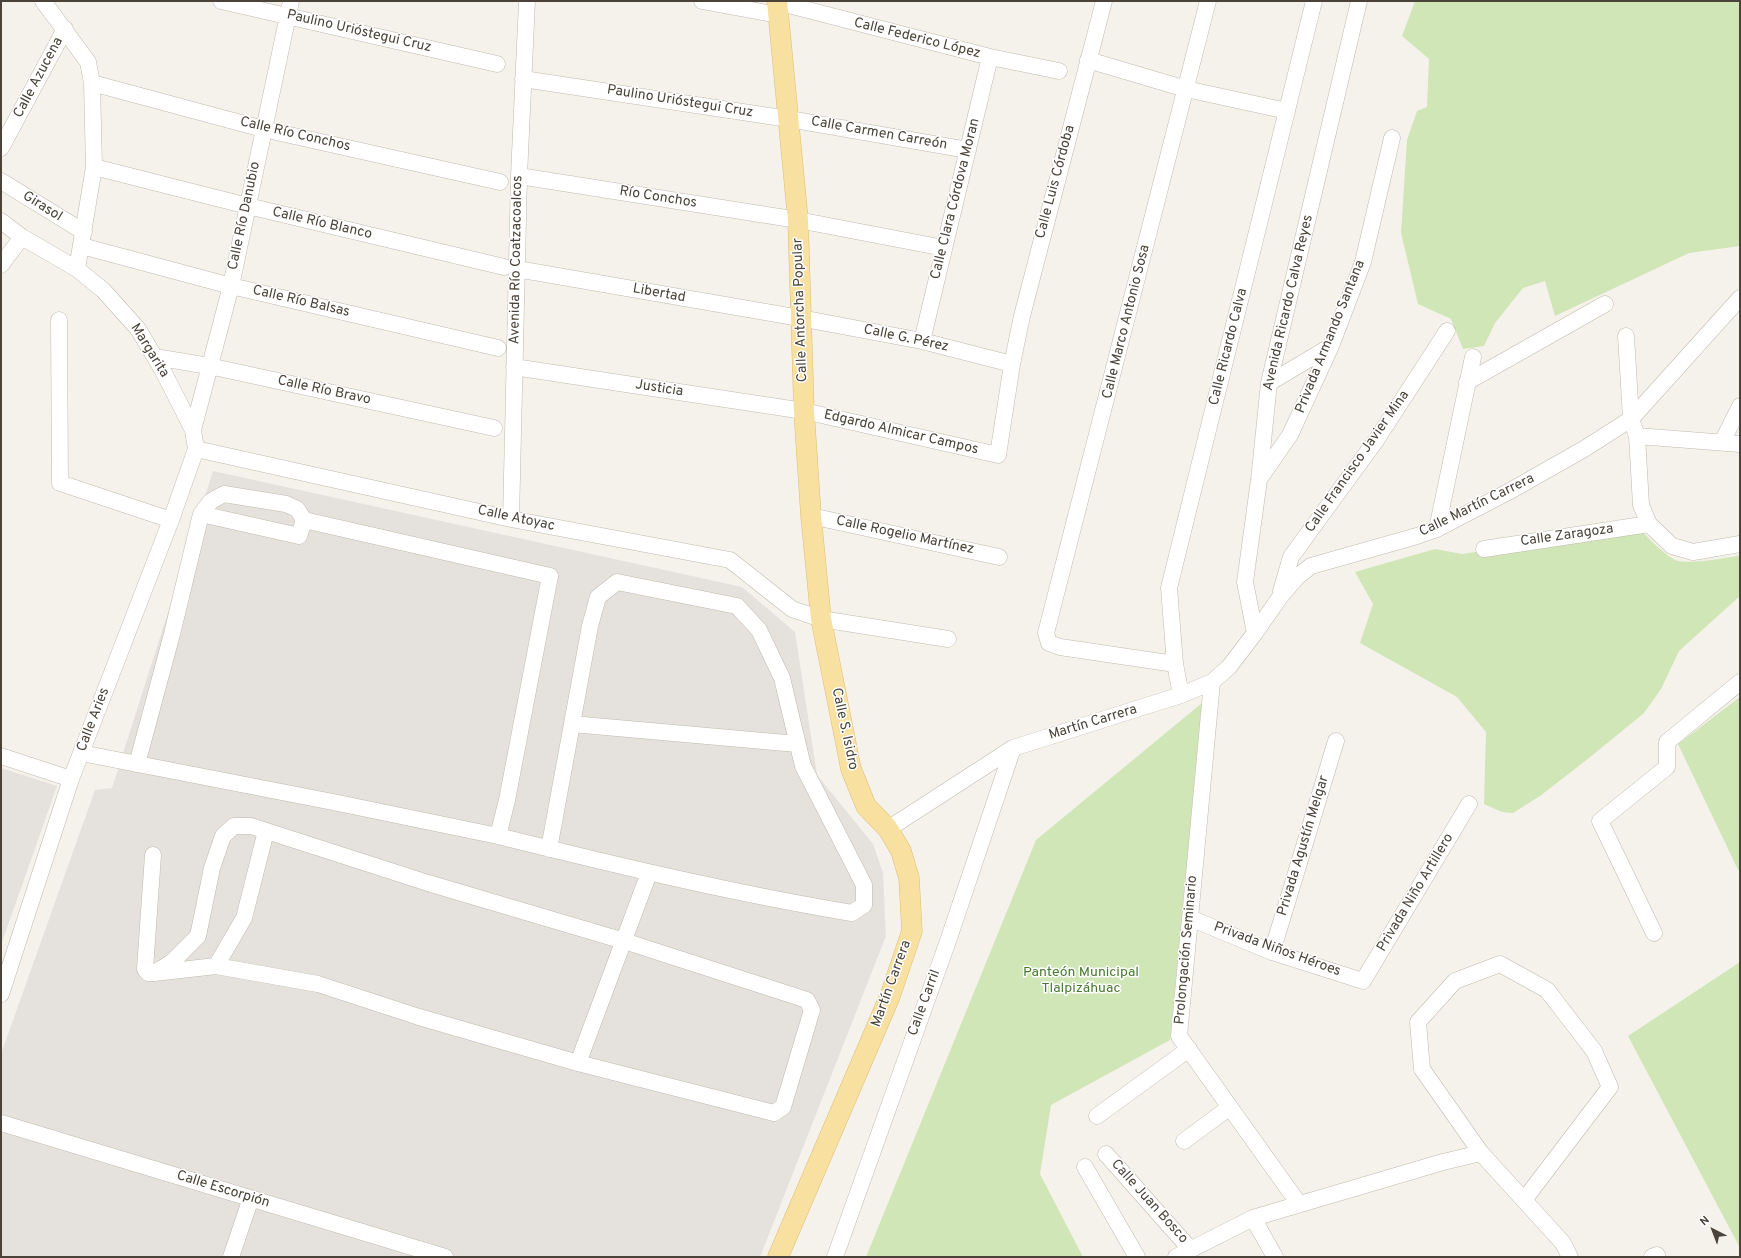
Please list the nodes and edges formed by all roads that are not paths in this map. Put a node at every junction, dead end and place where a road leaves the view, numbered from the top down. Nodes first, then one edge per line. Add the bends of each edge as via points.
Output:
1 (43, 1) edge
2 (221, 1) edge
3 (527, 1) edge
4 (702, 1) edge
5 (1104, 1) edge
6 (1208, 1) edge
7 (1314, 1) edge
8 (1359, 1) edge
9 (777, 6) edge
10 (289, 8) edge
11 (65, 29) junction
12 (990, 57) junction
13 (1088, 60) junction
14 (497, 64) dead end
15 (1059, 71) dead end
16 (523, 79) junction
17 (92, 83) junction
18 (1186, 89) junction
19 (1287, 112) junction
20 (789, 119) junction
21 (263, 129) junction
22 (1392, 138) dead end
23 (1, 148) edge
24 (968, 150) junction
25 (94, 168) junction
26 (519, 176) junction
27 (1, 181) edge
28 (500, 182) dead end
29 (248, 206) junction
30 (798, 220) junction
31 (1, 221) edge
32 (22, 237) junction
33 (83, 239) junction
34 (944, 248) junction
35 (1, 265) edge
36 (510, 268) junction
37 (77, 269) junction
38 (231, 286) junction
39 (1740, 298) edge
40 (1605, 304) dead end
41 (800, 318) junction
42 (59, 320) dead end
43 (1447, 331) dead end
44 (1626, 336) dead end
45 (922, 341) junction
46 (1331, 346) junction
47 (498, 348) dead end
48 (155, 357) junction
49 (1473, 357) dead end
50 (1012, 364) junction
51 (209, 366) junction
52 (514, 367) junction
53 (1467, 382) junction
54 (1268, 383) junction
55 (1740, 406) edge
56 (804, 411) junction
57 (1631, 419) junction
58 (494, 428) dead end
59 (193, 430) junction
60 (1637, 436) junction
61 (1722, 442) junction
62 (1740, 444) edge
63 (196, 449) junction
64 (998, 455) joint
65 (1259, 480) junction
66 (201, 514) junction
67 (811, 516) junction
68 (511, 519) junction
69 (171, 520) junction
70 (304, 520) junction
71 (1649, 524) junction
72 (1437, 529) junction
73 (1740, 544) edge
74 (1484, 549) dead end
75 (999, 557) dead end
76 (1280, 597) junction
77 (821, 619) junction
78 (1255, 632) junction
79 (948, 640) dead end
80 (1175, 664) junction
81 (1212, 682) junction
82 (1740, 682) edge
83 (1181, 695) junction
84 (572, 724) junction
85 (1336, 741) dead end
86 (797, 744) junction
87 (1013, 748) junction
88 (81, 753) junction
89 (1, 756) edge
90 (137, 764) junction
91 (71, 779) junction
92 (1469, 804) dead end
93 (888, 829) junction
94 (266, 831) junction
95 (498, 836) junction
96 (550, 849) junction
97 (153, 855) dead end
98 (649, 873) junction
99 (1190, 918) junction
100 (1654, 933) dead end
101 (624, 941) junction
102 (1272, 952) junction
103 (216, 966) junction
104 (154, 973) junction
105 (1364, 981) joint
106 (1, 994) edge
107 (1189, 1049) junction
108 (578, 1063) junction
109 (1230, 1107) junction
110 (1097, 1116) dead end
111 (1, 1123) edge
112 (1184, 1142) dead end
113 (1481, 1153) junction
114 (1106, 1154) dead end
115 (1085, 1167) dead end
116 (251, 1198) junction
117 (1524, 1200) junction
118 (1299, 1204) junction
119 (1253, 1218) junction
120 (1191, 1250) junction
121 (231, 1257) edge
122 (446, 1257) edge
123 (778, 1257) edge
124 (835, 1257) edge
125 (1137, 1257) edge
126 (1176, 1257) edge
127 (1275, 1257) edge
128 (1570, 1257) edge

1 - 11 street
2 - 10 street, Paulino Urióstegui Cruz
3 - 16 street, Avenida Río Coatzacoalcos
4 - 9 street, Calle Federico López
5 - 13 street, Calle Luis Córdoba
6 - 18 street, Calle Marco Antonio Sosa
7 - 19 street, Calle Ricardo Calva
8 - 54 street, Avenida Ricardo Calva Reyes
9 - 12 street, Calle Federico López
9 - 20 main road, Calle Antorcha Popular
10 - 14 street, Paulino Urióstegui Cruz
10 - 21 street, Calle Río Danubio
11 - 17 street via 88,62
11 - 23 street, Calle Azucena
12 - 15 street, Calle Federico López
12 - 24 street, Calle Clara Córdova Moran
13 - 18 street
13 - 50 street, Calle Luis Córdoba
16 - 20 street, Paulino Urióstegui Cruz
16 - 26 street, Avenida Río Coatzacoalcos
17 - 21 street, Calle Río Conchos
17 - 25 street
18 - 19 street
18 - 80 street, Calle Marco Antonio Sosa via 1046,633 1048,643 1060,647
19 - 80 street, Calle Ricardo Calva via 1169,588
20 - 24 street, Calle Carmen Carreón
20 - 30 main road, Calle Antorcha Popular
21 - 28 street, Calle Río Conchos
21 - 29 street, Calle Río Danubio
22 - 46 street, Privada Armando Santana via 1363,262
24 - 34 street, Calle Clara Córdova Moran
25 - 29 street, Calle Río Blanco
25 - 33 street
26 - 30 street, Río Conchos
26 - 36 street, Avenida Río Coatzacoalcos
27 - 33 street, Girasol
29 - 36 street, Calle Río Blanco
29 - 38 street, Calle Río Danubio
30 - 34 street, Río Conchos
30 - 41 main road, Calle Antorcha Popular
31 - 32 street, Margarita
32 - 35 street
32 - 37 street, Margarita
33 - 37 street
33 - 38 street, Calle Río Balsas
34 - 45 street, Calle Clara Córdova Moran
36 - 41 street, Libertad
36 - 52 street, Avenida Río Coatzacoalcos
37 - 48 street, Margarita via 103,290 138,329
38 - 47 street, Calle Río Balsas
38 - 51 street, Calle Río Danubio
39 - 57 street, Calle Martín Carrera
40 - 53 street
41 - 45 street, Calle G. Pérez
41 - 56 main road, Calle Antorcha Popular
42 - 69 street via 60,483
43 - 76 street, Calle Francisco Javier Mina via 1377,439 1291,557
44 - 57 street
45 - 50 street, Calle G. Pérez
46 - 54 street
46 - 65 street, Privada Armando Santana via 1290,435
48 - 51 street, Calle Río Bravo
48 - 59 street, Margarita
49 - 53 street
50 - 64 street, Calle Luis Córdoba
51 - 58 street, Calle Río Bravo
51 - 59 street, Calle Río Danubio
52 - 56 street, Justicia
52 - 68 street, Avenida Río Coatzacoalcos
53 - 72 street
54 - 65 street, Avenida Ricardo Calva Reyes
55 - 61 street
56 - 64 street, Edgardo Almicar Campos
56 - 67 main road, Calle Antorcha Popular
57 - 60 street
57 - 72 street, Calle Martín Carrera via 1510,491
59 - 63 street, Margarita
60 - 61 street
60 - 71 street via 1641,504
61 - 62 street
63 - 68 street, Calle Atoyac
63 - 69 street, Calle Aries
65 - 78 street, Avenida Ricardo Calva Reyes via 1245,582
66 - 70 street via 299,536
66 - 70 street via 211,502 224,494 286,504 297,509
66 - 90 street
67 - 75 street, Calle Rogelio Martínez
67 - 77 main road, Calle Antorcha Popular
68 - 77 street, Calle Atoyac via 730,560 792,609
69 - 88 street, Calle Aries
70 - 95 street via 550,576
71 - 73 street via 1672,546 1693,552
71 - 74 street, Calle Zaragoza
72 - 76 street, Calle Martín Carrera via 1311,566 1297,577
76 - 78 street, Calle Martín Carrera
77 - 79 street, Calle Atoyac
77 - 93 main road, Calle S. Isidro via 851,769 866,806
78 - 81 street, Calle Martín Carrera via 1229,667
80 - 83 street, Calle Ricardo Calva
81 - 83 street, Calle Martín Carrera
81 - 99 street, Prolongación Seminario
82 - 100 street via 1667,742 1667,767 1600,821
83 - 87 street, Martín Carrera
84 - 86 street
84 - 86 street via 590,626 598,597 617,582 737,606 759,630 782,678
84 - 96 street
85 - 102 street, Privada Agustín Melgar
86 - 98 street via 803,766 864,885 864,905 852,913
87 - 93 street, Martín Carrera
87 - 124 street, Calle Carril via 948,941
88 - 90 street
88 - 91 street, Calle Aries
89 - 91 street
90 - 95 street
91 - 106 street, Calle Aries
92 - 105 street, Privada Niño Artillero
93 - 123 main road, Martín Carrera via 901,851 909,878 912,931 890,996
94 - 101 street
94 - 103 street via 244,918
94 - 104 street via 251,826 234,826 223,836 212,868 198,936 172,962
95 - 96 street
96 - 98 street
97 - 104 street via 145,969 148,973
98 - 101 street
99 - 102 street, Privada Niños Héroes
99 - 107 street, Prolongación Seminario via 1179,1036
101 - 108 street
101 - 108 street via 807,1000 812,1010 783,1107 774,1113
102 - 105 street, Privada Niños Héroes
103 - 104 street
103 - 108 street via 318,984 419,1017
107 - 109 street, Prolongación Seminario
107 - 110 street
109 - 112 street
109 - 118 street, Prolongación Seminario
111 - 116 street, Calle Escorpión
113 - 117 street
113 - 117 street via 1422,1069 1418,1022 1455,981 1500,964 1548,990 1594,1051 1610,1087
113 - 118 street
114 - 120 street, Calle Juan Bosco
115 - 125 street
116 - 121 street
116 - 122 street, Calle Escorpión
117 - 128 street via 1563,1243
118 - 119 street
119 - 120 street
119 - 127 street
120 - 126 street

